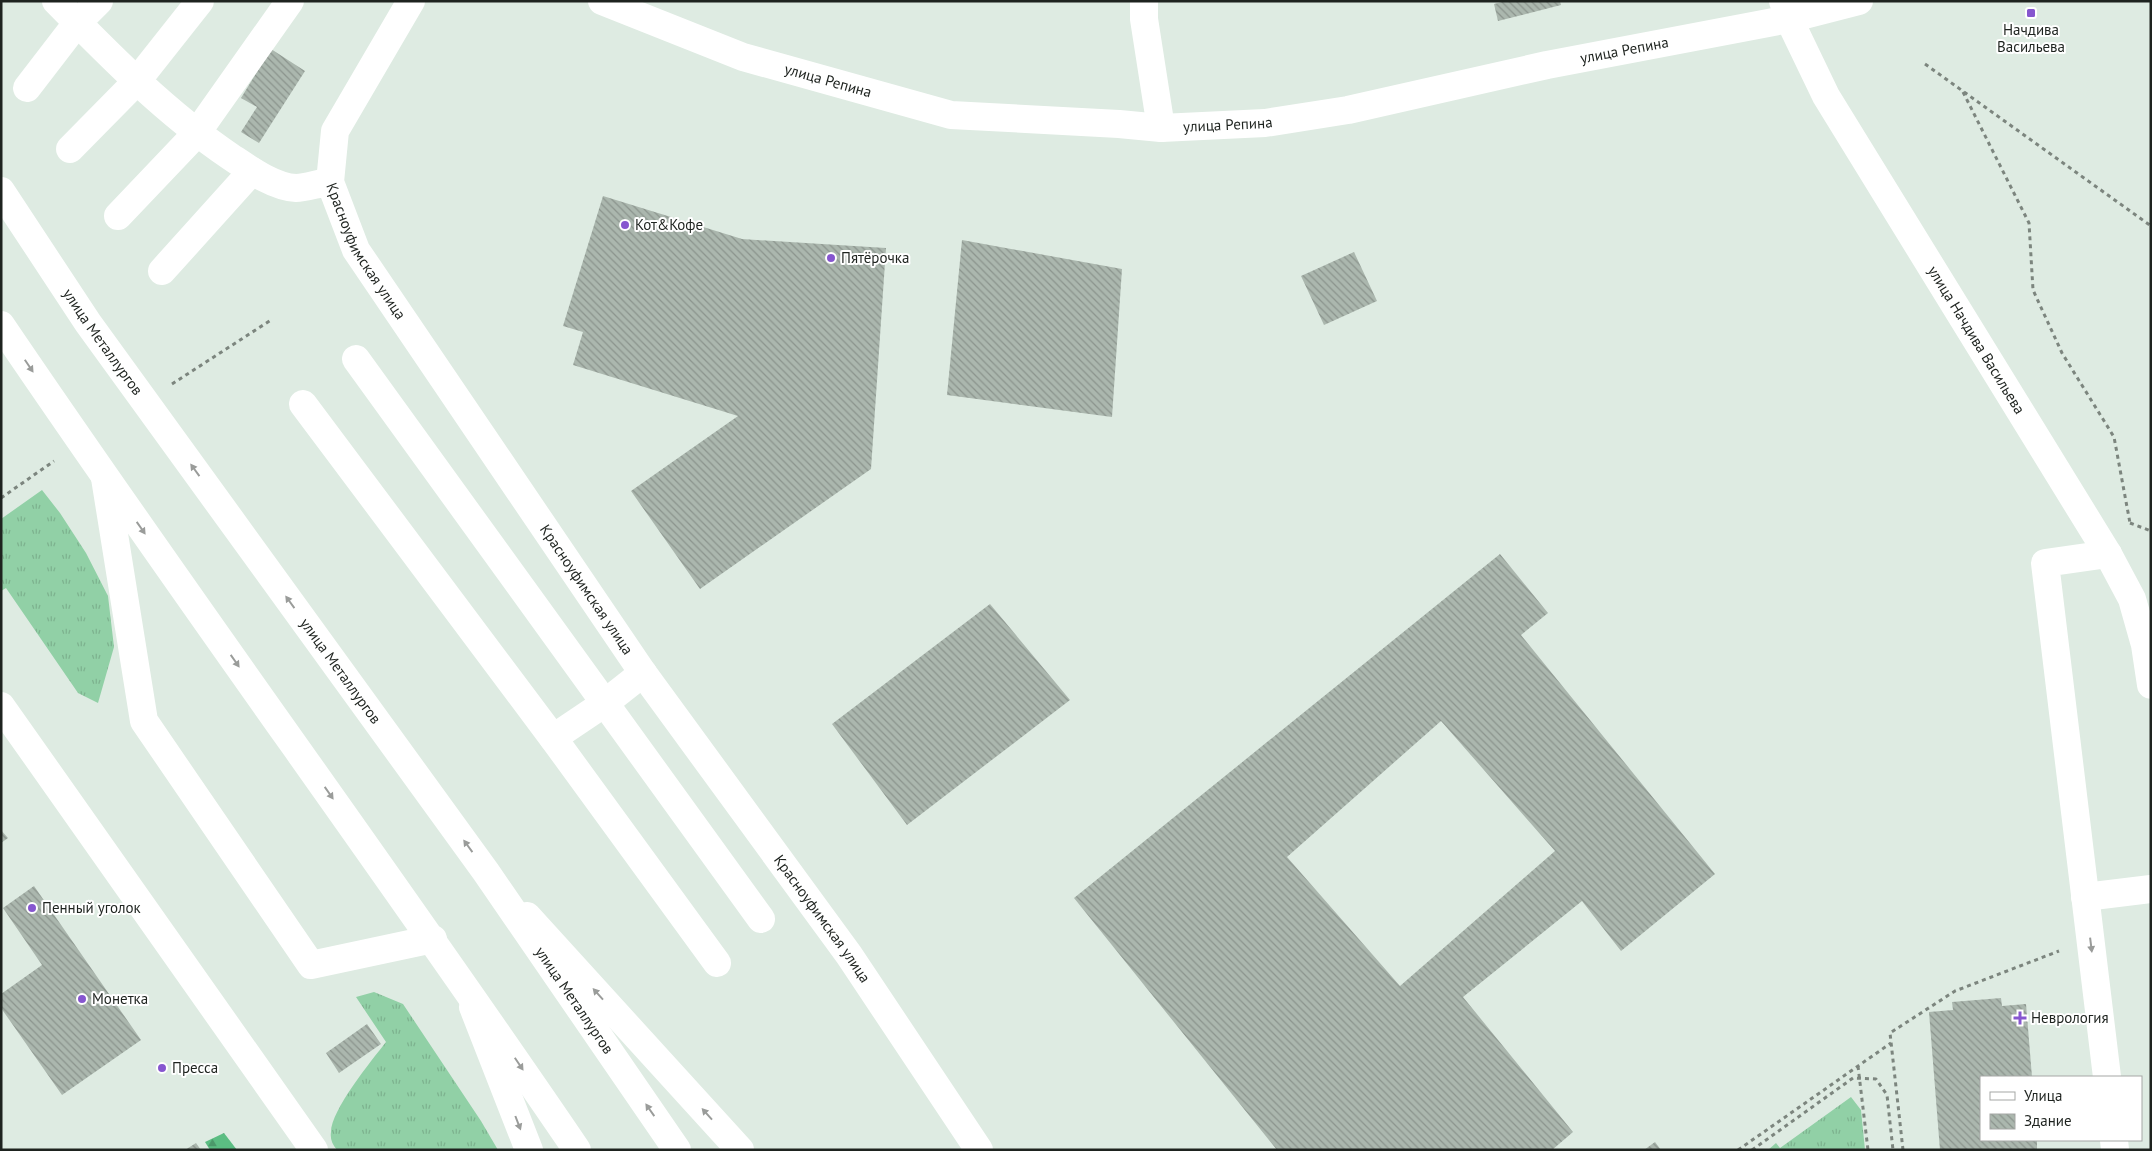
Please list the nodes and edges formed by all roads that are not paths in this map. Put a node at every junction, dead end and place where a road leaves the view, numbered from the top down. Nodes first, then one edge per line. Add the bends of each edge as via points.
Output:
1 (56, 1) edge
2 (99, 1) edge
3 (200, 1) edge
4 (290, 1) edge
5 (410, 1) edge
6 (602, 1) edge
7 (1144, 1) edge
8 (1859, 1) edge
9 (1786, 10) edge
10 (77, 23) junction
11 (136, 82) junction
12 (27, 88) dead end
13 (1161, 128) junction
14 (196, 134) junction
15 (70, 149) dead end
16 (252, 171) junction
17 (330, 182) junction
18 (1, 191) edge
19 (118, 216) dead end
20 (162, 271) dead end
21 (1, 325) edge
22 (356, 359) dead end
23 (303, 404) dead end
24 (105, 478) junction
25 (2108, 554) junction
26 (2141, 597) edge
27 (643, 673) junction
28 (2151, 685) edge
29 (605, 703) junction
30 (1, 706) edge
31 (553, 738) junction
32 (486, 872) junction
33 (2151, 889) edge
34 (2085, 897) junction
35 (761, 919) dead end
36 (433, 939) junction
37 (718, 963) dead end
38 (462, 980) junction
39 (2106, 1076) edge
40 (314, 1150) edge
41 (529, 1150) edge
42 (578, 1150) edge
43 (677, 1150) edge
44 (740, 1150) edge
45 (979, 1150) edge

1 - 10 main road
2 - 10 main road
3 - 11 main road
4 - 14 main road
5 - 17 main road, Красноуфимская улица via 335,131
6 - 13 main road, улица Репина via 743,57 951,115
7 - 13 main road
8 - 9 main road, улица Репина
9 - 13 main road, улица Репина via 1348,110 1265,124
9 - 25 main road, улица Начдива Васильева via 1826,96
10 - 11 main road
10 - 12 main road
11 - 14 main road
11 - 15 main road
14 - 16 main road
14 - 19 main road
16 - 17 main road via 263,178 296,188
16 - 20 main road
17 - 27 main road, Красноуфимская улица via 356,250
32 -> 18 main road, улица Металлургов via 88,323
21 -> 24 main road
22 - 29 main road
23 - 31 main road
24 -> 36 main road
24 - 36 main road via 144,721 311,966
25 - 26 main road, улица Начдива Васильева
25 - 34 main road via 2045,563
26 - 28 main road, улица Начдива Васильева
27 - 29 main road
27 - 45 main road, Красноуфимская улица via 849,955
29 - 31 main road
29 - 35 main road
30 - 40 main road
31 - 37 main road
43 -> 32 main road, улица Металлургов
44 -> 32 main road
33 - 34 main road
34 -> 39 main road
36 - 38 main road
38 -> 41 main road
38 -> 42 main road

